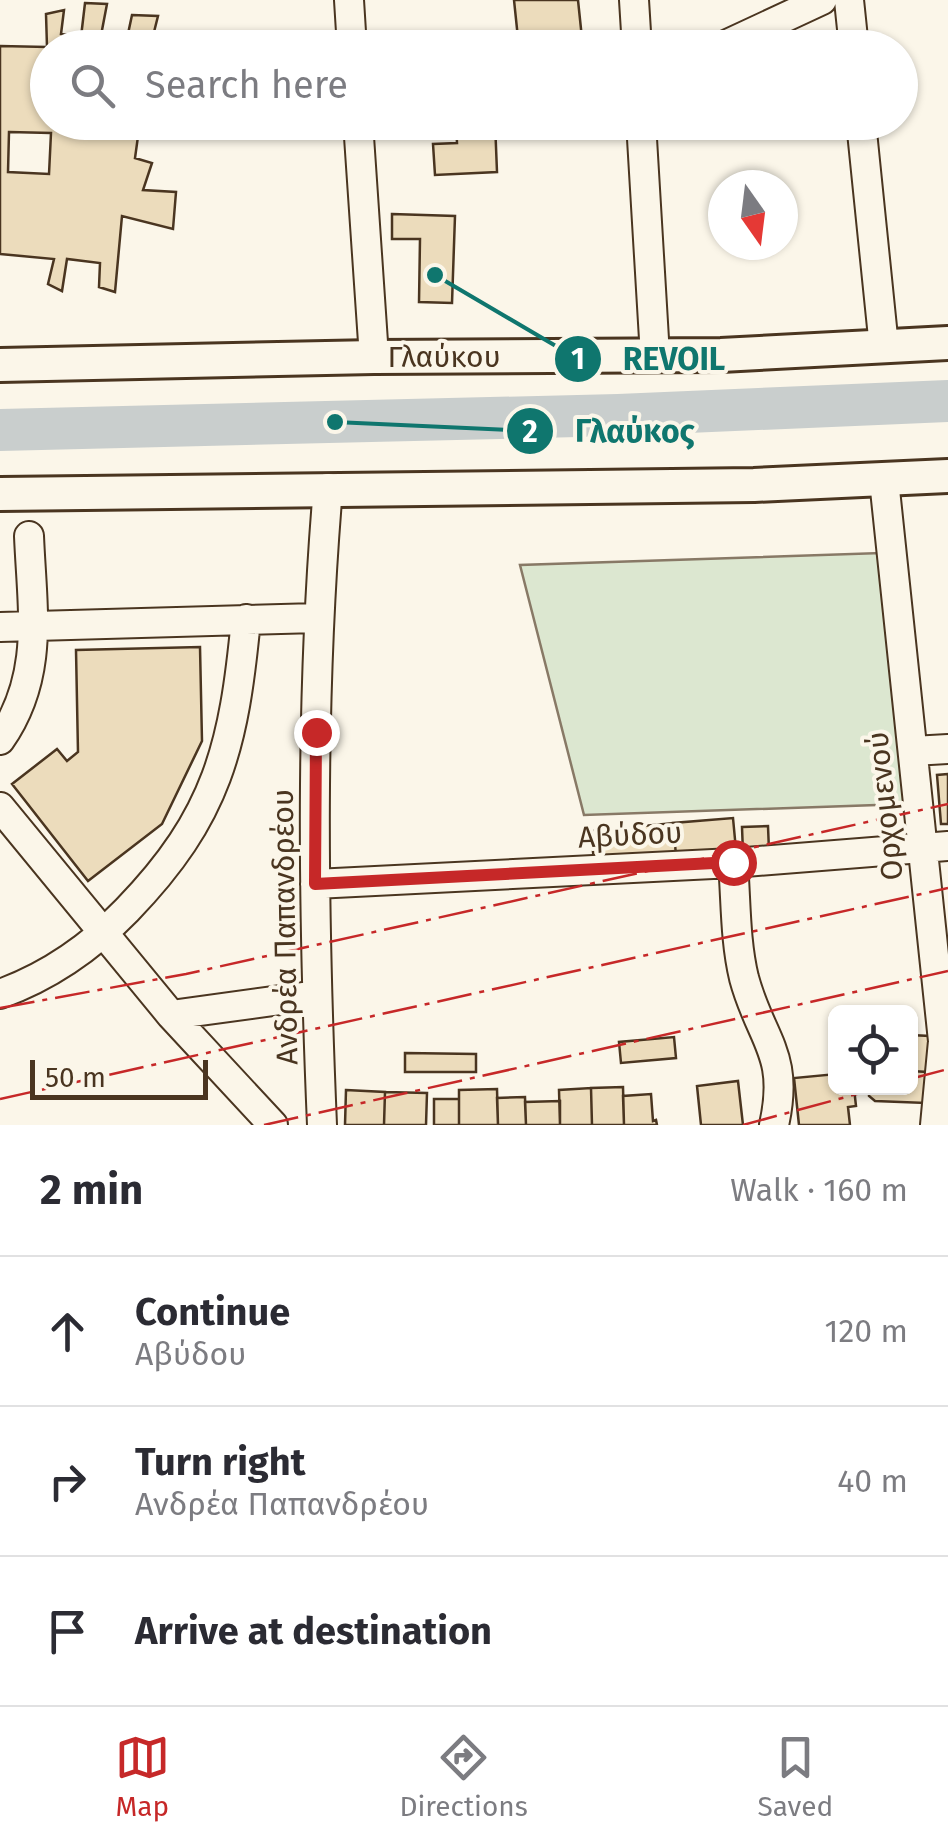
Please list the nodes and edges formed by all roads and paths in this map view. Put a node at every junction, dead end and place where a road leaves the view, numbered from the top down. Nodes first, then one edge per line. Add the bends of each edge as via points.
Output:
1 (349, 0) edge
2 (634, 0) edge
3 (822, 0) edge
4 (849, 0) edge
5 (351, 30) edge
6 (636, 30) edge
7 (758, 30) edge
8 (852, 30) edge
9 (359, 140) edge
10 (642, 140) edge
11 (863, 140) edge
12 (948, 343) edge
13 (884, 347) junction
14 (655, 356) junction
15 (374, 357) junction
16 (0, 365) edge
17 (948, 476) edge
18 (884, 480) junction
19 (328, 488) junction
20 (0, 494) edge
21 (29, 536) dead end
22 (317, 618) junction
23 (246, 619) junction
24 (32, 626) junction
25 (0, 627) edge
26 (0, 740) edge
27 (948, 748) edge
28 (913, 750) junction
29 (0, 806) edge
30 (935, 847) edge
31 (733, 862) junction
32 (315, 884) junction
33 (103, 934) junction
34 (0, 994) edge
35 (316, 995) junction
36 (170, 1015) junction
37 (274, 1125) edge
38 (322, 1125) edge
39 (774, 1125) edge
40 (936, 1125) edge

1 - 5 street
2 - 6 street
3 - 7 street
4 - 8 street
9 - 15 street
10 - 14 street
11 - 13 street
12 - 13 main road, Γλαύκου
13 - 14 main road, Γλαύκου
14 - 15 main road, Γλαύκου
15 - 16 main road, Γλαύκου
17 - 18 main road
18 - 19 main road
18 - 28 street, Ορχομενού
19 - 20 main road
19 - 22 street, Ανδρέα Παπανδρέου
21 - 24 street
22 - 23 street
22 - 32 street, Ανδρέα Παπανδρέου
23 - 24 street
23 - 33 street via 232,723 207,803 173,860
24 - 25 street
24 - 26 street via 30,677
27 - 28 street
28 - 30 street, Ορχομενού
29 - 33 street
30 - 31 street, Αβύδου
30 - 40 street, Ορχομενού via 942,1041
31 - 32 street, Αβύδου
31 - 39 street via 742,966 780,1076
32 - 35 street, Ανδρέα Παπανδρέου
33 - 34 street via 46,974
33 - 36 street
35 - 36 street
35 - 38 street, Ανδρέα Παπανδρέου
36 - 37 street

